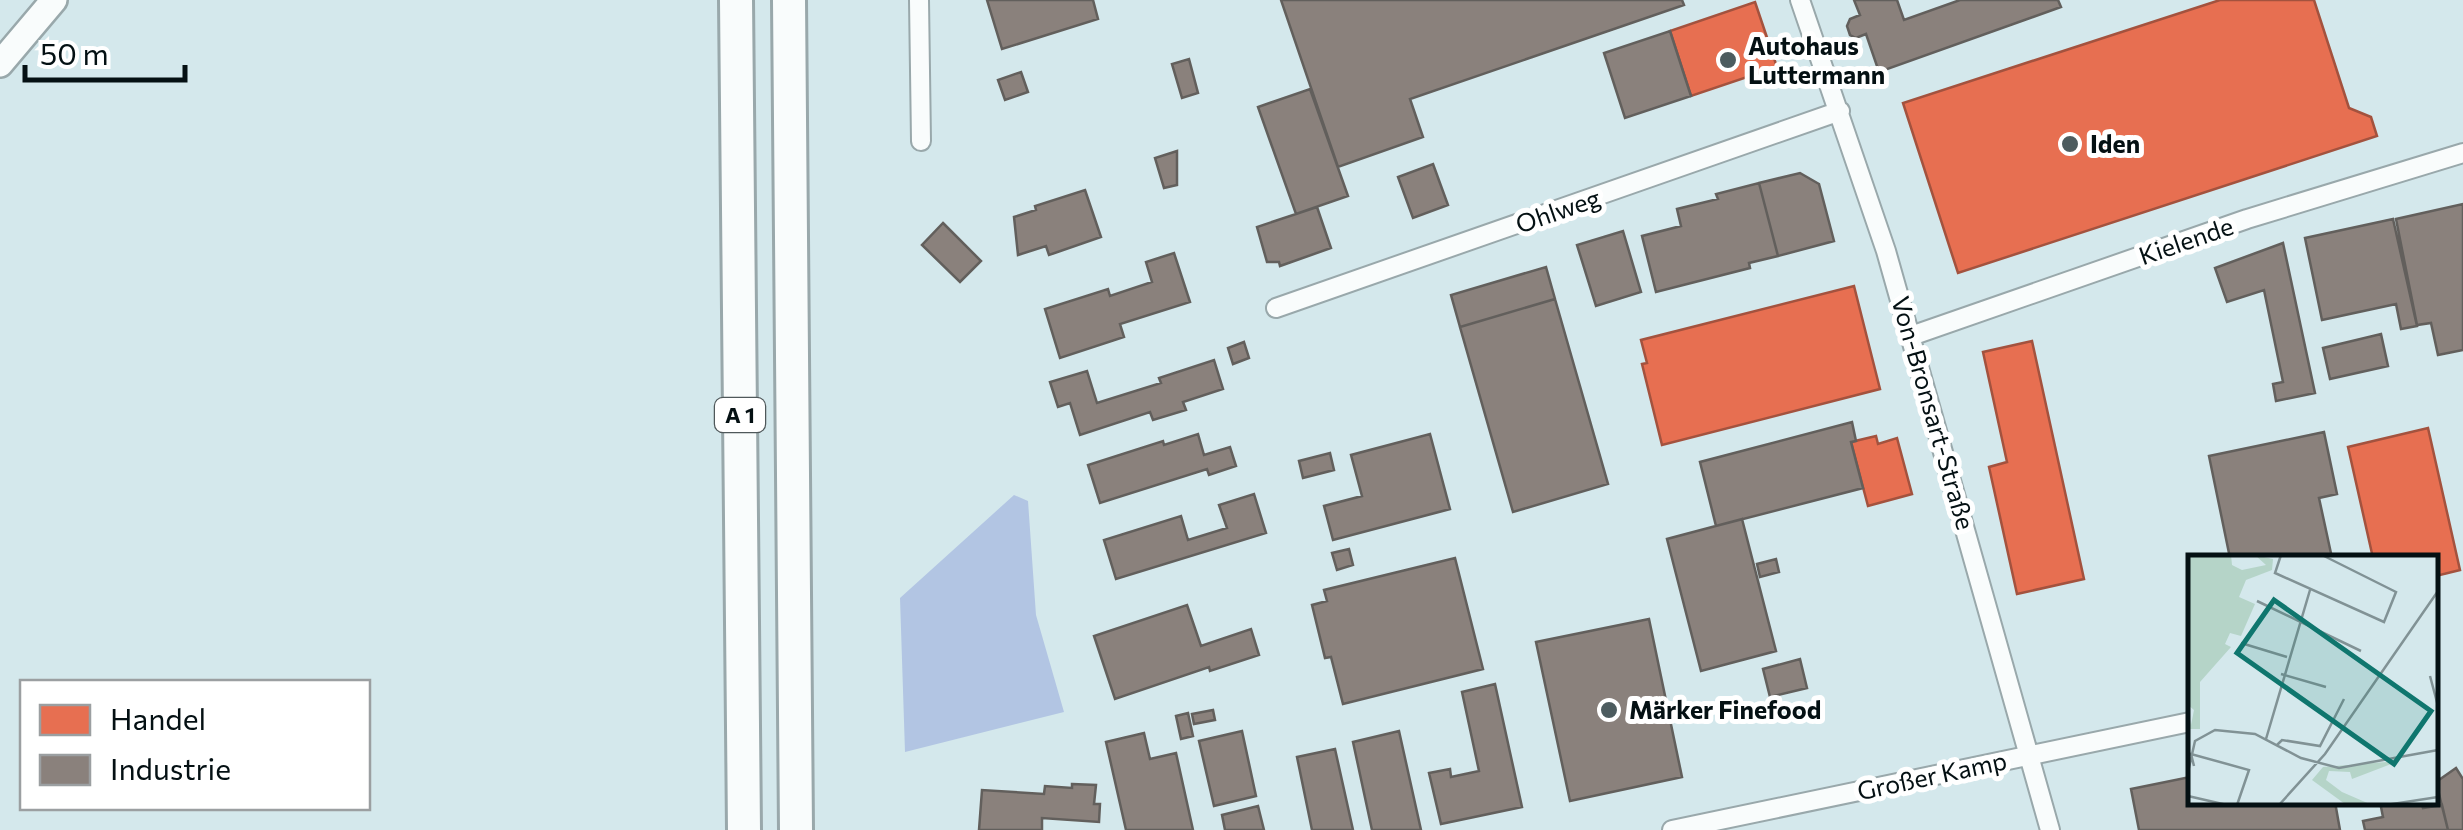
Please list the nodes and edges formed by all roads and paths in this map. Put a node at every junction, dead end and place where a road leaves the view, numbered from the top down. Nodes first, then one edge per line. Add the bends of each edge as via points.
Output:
1 (54, 0) edge
2 (736, 0) edge
3 (789, 0) edge
4 (919, 0) edge
5 (1800, 0) edge
6 (0, 64) edge
7 (1840, 111) junction
8 (922, 141) dead end
9 (2463, 153) edge
10 (1276, 308) dead end
11 (1911, 336) junction
12 (2188, 722) edge
13 (2030, 755) junction
14 (744, 830) edge
15 (796, 830) edge
16 (1672, 830) edge
17 (2050, 830) edge

1 - 6 main road
2 - 14 highway, A 1
3 - 15 highway, A 1
4 - 8 street
5 - 7 street, Von-Bronsart-Straße
7 - 10 street, Ohlweg
7 - 11 street, Von-Bronsart-Straße
9 - 11 street, Kielende
11 - 13 street, Von-Bronsart-Straße
12 - 13 street, Großer Kamp
13 - 16 street, Großer Kamp
13 - 17 street, Von-Bronsart-Straße

